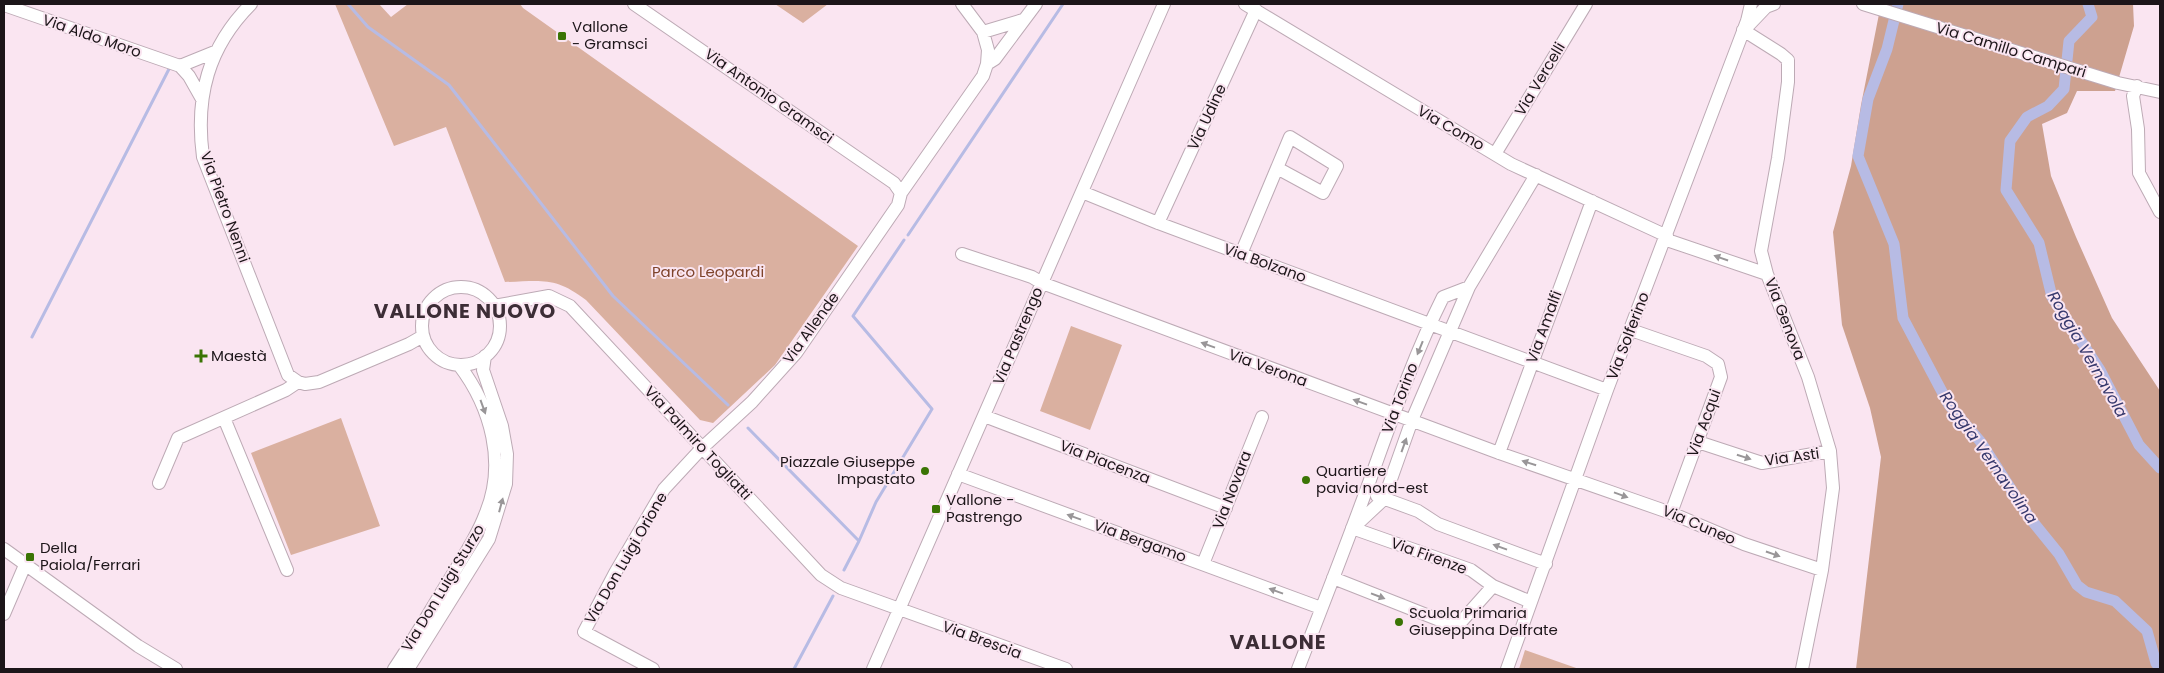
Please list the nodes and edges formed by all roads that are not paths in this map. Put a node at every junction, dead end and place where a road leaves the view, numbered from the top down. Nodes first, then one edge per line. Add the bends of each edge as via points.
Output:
1 (251, 4) edge
2 (634, 4) edge
3 (962, 4) edge
4 (1036, 4) edge
5 (1164, 4) edge
6 (1586, 4) edge
7 (1751, 4) edge
8 (1774, 4) edge
9 (1863, 4) edge
10 (4, 5) edge
11 (1250, 7) edge
12 (1023, 20) junction
13 (1743, 30) junction
14 (982, 32) junction
15 (217, 51) junction
16 (987, 64) junction
17 (180, 66) junction
18 (2137, 86) junction
19 (2160, 92) edge
20 (202, 99) junction
21 (1495, 154) junction
22 (1277, 168) junction
23 (1536, 175) junction
24 (1082, 192) junction
25 (901, 193) junction
26 (1592, 201) junction
27 (2160, 212) edge
28 (1158, 224) junction
29 (1665, 237) junction
30 (962, 254) dead end
31 (1241, 254) junction
32 (1767, 274) junction
33 (1042, 283) junction
34 (1469, 287) junction
35 (494, 306) junction
36 (1430, 323) junction
37 (1450, 330) junction
38 (1631, 330) junction
39 (423, 336) junction
40 (485, 356) junction
41 (1531, 361) junction
42 (459, 365) junction
43 (298, 382) junction
44 (1607, 390) junction
45 (1393, 414) junction
46 (984, 416) junction
47 (1262, 416) dead end
48 (224, 418) junction
49 (1412, 420) junction
50 (1698, 442) junction
51 (702, 448) junction
52 (1830, 451) junction
53 (1498, 453) junction
54 (958, 474) junction
55 (1576, 478) junction
56 (159, 483) dead end
57 (1366, 492) junction
58 (1384, 499) junction
59 (1226, 508) junction
60 (1671, 513) junction
61 (1352, 528) junction
62 (4, 549) edge
63 (25, 564) junction
64 (1203, 564) junction
65 (1546, 564) junction
66 (287, 570) dead end
67 (1822, 570) junction
68 (1333, 578) junction
69 (1493, 586) junction
70 (1532, 602) junction
71 (1321, 608) junction
72 (899, 610) junction
73 (4, 614) edge
74 (176, 669) edge
75 (394, 669) edge
76 (408, 669) edge
77 (653, 669) edge
78 (873, 669) edge
79 (1066, 669) edge
80 (1298, 669) edge
81 (1507, 669) edge
82 (1802, 669) edge

1 - 15 street, Via Pietro Nenni via 231,26
2 - 25 street, Via Antonio Gramsci via 894,183
3 - 14 street
4 - 12 street
5 - 24 street, Via Pastrengo
6 - 21 street, Via Vercelli
7 - 13 street, Via Solferino
8 - 13 street via 1766,7
9 - 18 street, Via Camillo Campari via 2118,83
10 - 17 street, Via Aldo Moro
11 - 21 street, Via Como
11 - 28 street, Via Udine
12 - 14 street
12 - 16 street via 995,59
13 - 29 street, Via Solferino
13 - 32 street, Via Genova via 1788,60 1778,158 1761,251
14 - 16 street via 988,50
15 - 17 street
15 - 20 street, Via Pietro Nenni via 207,74
16 - 25 street, Via Allende via 978,86
17 - 20 street
18 - 19 street, Via Camillo Campari
18 - 27 street via 2133,96 2139,173
20 - 43 street, Via Pietro Nenni via 200,134 203,157 288,375
21 - 23 street, Via Como
22 - 22 street via 1290,137 1337,166 1323,193
22 - 31 street
23 - 26 street, Via Como
23 - 34 street, Via Torino
24 - 28 street, Via Bolzano
24 - 33 street, Via Pastrengo
25 - 51 street, Via Allende via 898,205 796,353 752,402
26 - 29 street, Via Como
26 - 41 street, Via Amalfi
28 - 31 street, Via Bolzano
32 -> 29 street, Via Como
29 - 38 street, Via Solferino
30 - 33 street, Via Verona
31 - 36 street, Via Bolzano
32 - 52 street, Via Genova via 1808,377
45 -> 33 street, Via Verona
33 - 46 street, Via Pastrengo
34 - 36 street, Via Torino via 1443,297
34 - 37 street, Via Torino
35 - 39 street via 473,288 459,286 446,289 425,308
35 - 40 street via 499,319 499,333
35 - 51 street, Via Palmiro Togliatti via 549,296 570,306
36 - 37 street, Via Bolzano
36 -> 45 street, Via Torino
37 - 41 street, Via Bolzano
37 - 49 street, Via Torino
38 - 44 street, Via Solferino
38 - 50 street, Via Acqui via 1706,356 1718,364 1721,377
39 - 42 street via 436,356
39 - 43 street via 319,382
40 - 42 street via 473,363
76 -> 40 street, Via Don Luigi Sturzo via 489,539 506,484 507,454 502,426 483,370
41 - 44 street, Via Bolzano
41 - 53 street, Via Amalfi
42 -> 75 street, Via Don Luigi Sturzo via 480,397 495,447 493,493 478,532
43 - 48 street
44 - 55 street, Via Solferino
45 - 49 street, Via Verona
45 - 57 street, Via Torino
46 - 54 street, Via Pastrengo
46 - 59 street, Via Piacenza
47 - 59 street, Via Novara
48 - 56 street via 178,438
48 - 66 street
49 - 53 street, Via Verona
58 -> 49 street, Via Torino
50 -> 52 street, Via Asti via 1762,463
50 - 60 street, Via Acqui
51 - 72 street, Via Palmiro Togliatti via 821,575 841,588
51 - 77 street, Via Don Luigi Orione via 664,489 584,632
52 - 67 street, Via Genova via 1833,488
55 -> 53 street, Via Verona
64 -> 54 street, Via Bergamo
54 - 72 street, Via Pastrengo
55 -> 60 street, Via Cuneo
55 - 65 street, Via Solferino
57 - 58 street
57 - 61 street, Via Torino
58 - 61 street, Via Torino
65 -> 58 street via 1438,524 1418,511
59 - 64 street, Via Novara
60 -> 67 street, Via Cuneo via 1744,544
61 - 68 street, Via Torino
61 - 69 street, Via Firenze via 1471,570
62 - 63 street
63 - 73 street
63 - 74 street via 138,646
71 -> 64 street, Via Bergamo
65 - 70 street, Via Solferino
67 - 82 street, Via Genova
68 -> 69 street via 1452,625 1460,623
68 - 71 street, Via Torino
69 - 70 street, Via Firenze
70 - 81 street, Via Solferino
71 - 80 street, Via Torino
72 - 78 street, Via Pastrengo
72 - 79 street, Via Brescia

